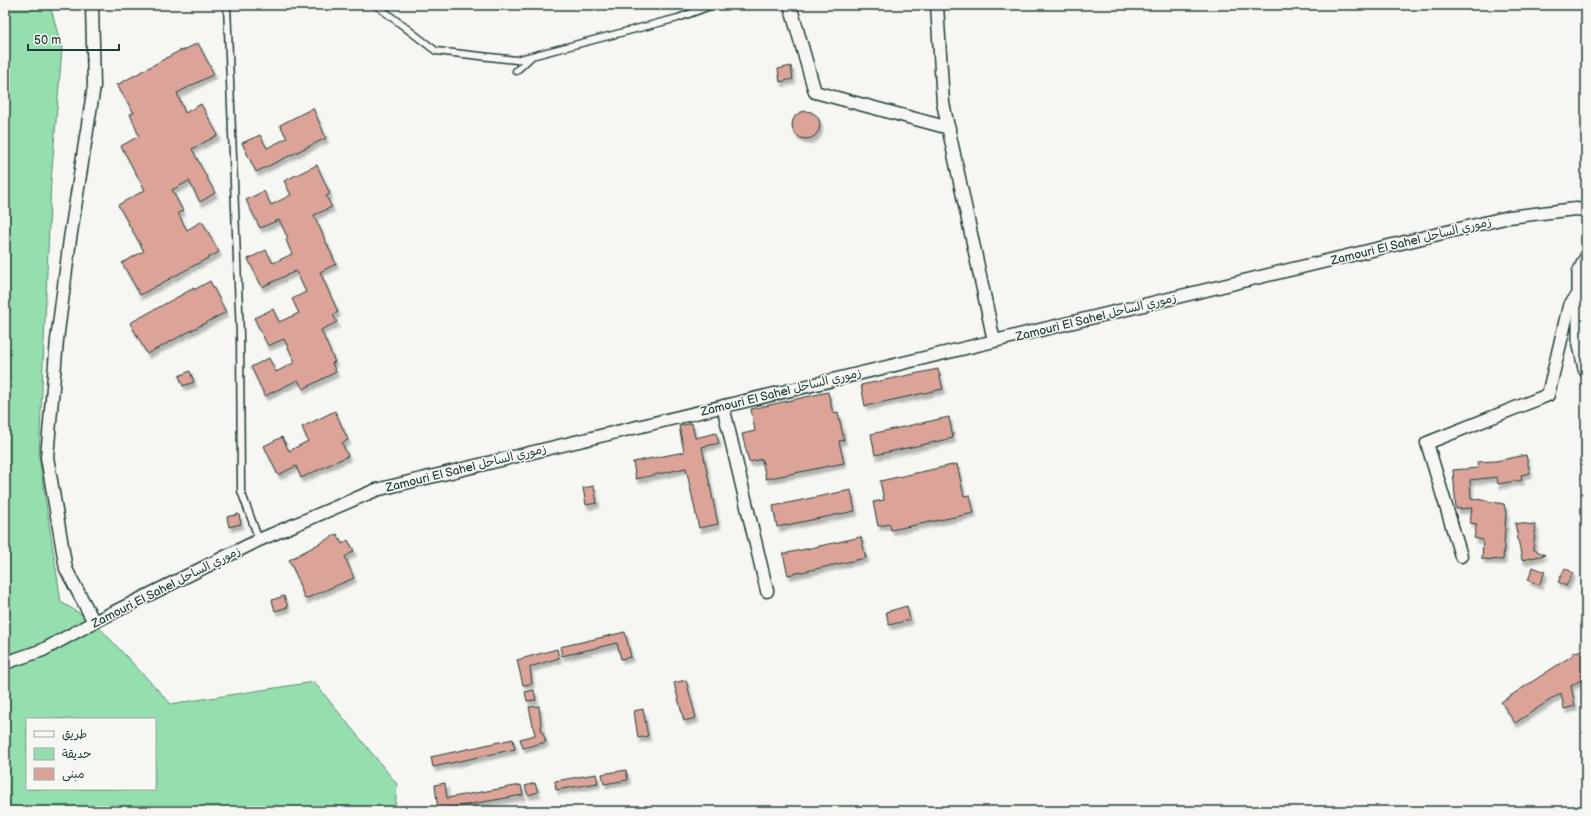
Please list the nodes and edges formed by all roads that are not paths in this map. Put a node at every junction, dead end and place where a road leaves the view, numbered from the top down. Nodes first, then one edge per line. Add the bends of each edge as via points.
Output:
1 (92, 5) edge
2 (227, 5) edge
3 (376, 5) edge
4 (713, 5) edge
5 (790, 5) edge
6 (937, 5) edge
7 (532, 56) junction
8 (516, 71) dead end
9 (949, 128) junction
10 (1586, 210) edge
11 (1586, 260) edge
12 (1580, 293) junction
13 (994, 341) junction
14 (1586, 369) edge
15 (722, 406) junction
16 (258, 540) junction
17 (1461, 556) dead end
18 (767, 591) dead end
19 (94, 622) junction
20 (5, 663) edge

1 - 19 street via 94,86 57,340 47,457 66,569
2 - 16 lane via 240,335 241,491
3 - 7 lane via 436,51 516,60
4 - 7 lane via 678,18
5 - 9 street via 815,92
6 - 9 street via 943,102
7 - 8 lane
9 - 13 street
10 - 13 street, Zamouri El Sahel زموري الساحل via 1509,217
11 - 12 street via 1580,273
12 - 14 street via 1580,340
12 - 17 street via 1569,306 1548,395 1427,443
13 - 15 street, Zamouri El Sahel زموري الساحل
15 - 16 street, Zamouri El Sahel زموري الساحل via 376,490
15 - 18 street
16 - 19 street, Zamouri El Sahel زموري الساحل
19 - 20 street, Zamouri El Sahel زموري الساحل via 43,650

